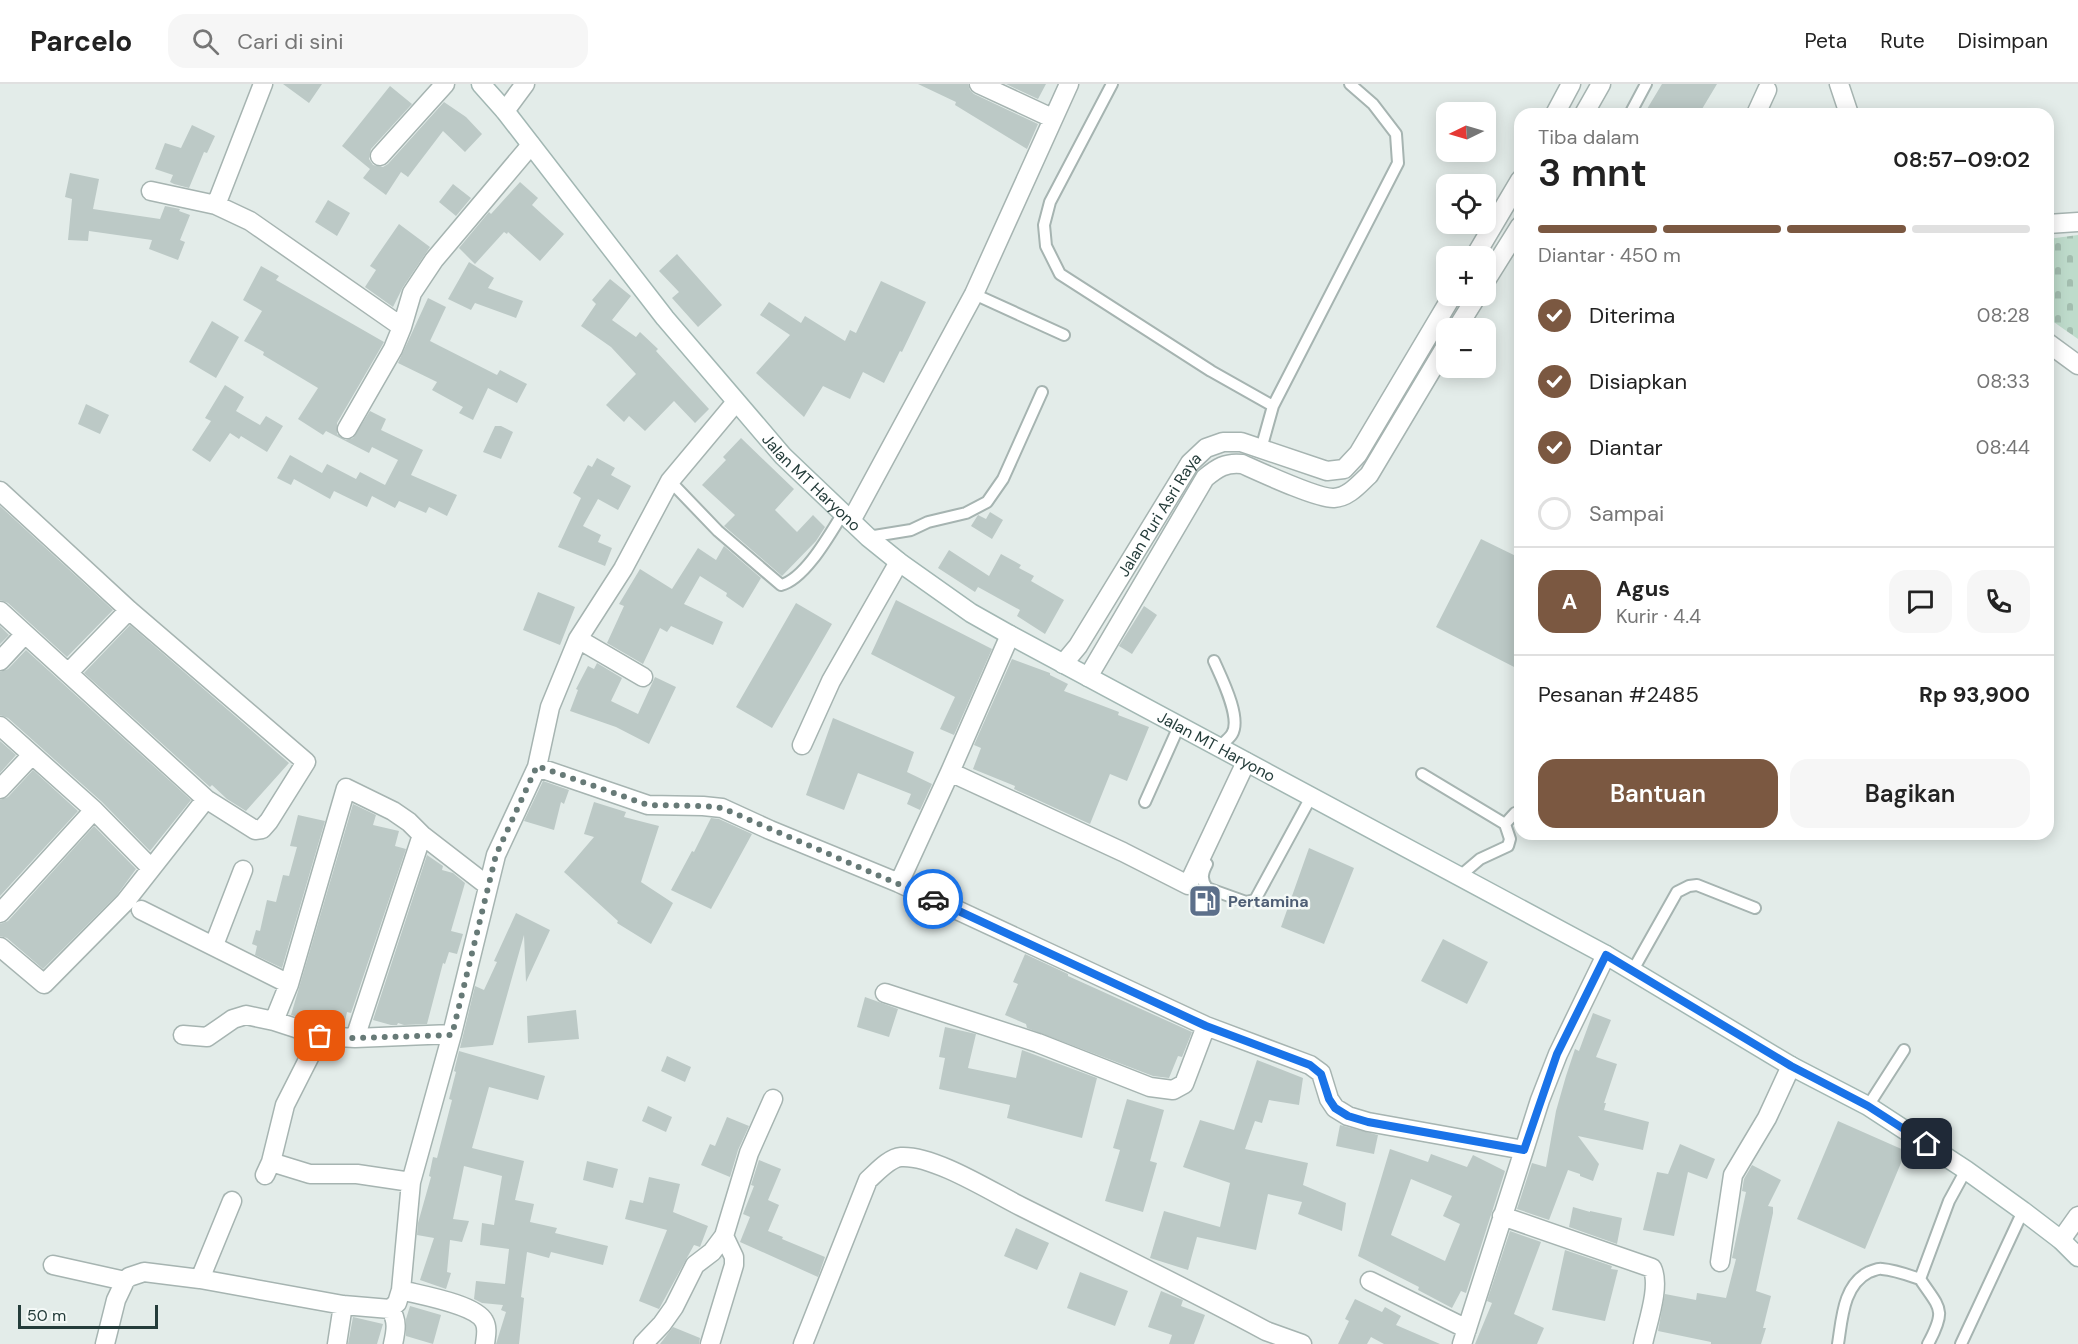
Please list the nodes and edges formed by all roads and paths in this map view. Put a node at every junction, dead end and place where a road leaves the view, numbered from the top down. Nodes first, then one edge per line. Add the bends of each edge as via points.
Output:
1 (263, 84) edge
2 (444, 84) edge
3 (481, 84) edge
4 (525, 84) edge
5 (979, 84) edge
6 (1069, 84) edge
7 (1112, 84) edge
8 (1350, 84) edge
9 (1571, 84) edge
10 (1601, 84) edge
11 (1646, 84) edge
12 (1839, 84) edge
13 (1767, 90) dead end
14 (1558, 108) edge
15 (1587, 108) edge
16 (1633, 108) edge
17 (1759, 108) edge
18 (1847, 108) edge
19 (505, 111) junction
20 (1052, 118) junction
21 (531, 146) junction
22 (380, 156) dead end
23 (151, 191) dead end
24 (1514, 191) edge
25 (216, 205) junction
26 (1502, 213) junction
27 (1514, 220) edge
28 (2078, 222) edge
29 (2054, 224) edge
30 (1514, 234) edge
31 (1481, 246) edge
32 (1496, 264) edge
33 (974, 294) junction
34 (1446, 306) edge
35 (402, 327) junction
36 (1064, 335) dead end
37 (2054, 347) edge
38 (1436, 362) edge
39 (2078, 365) edge
40 (1042, 392) dead end
41 (1389, 400) junction
42 (736, 402) junction
43 (1273, 406) junction
44 (1404, 414) junction
45 (347, 429) dead end
46 (1261, 449) junction
47 (670, 481) junction
48 (0, 490) edge
49 (847, 517) junction
50 (868, 537) junction
51 (899, 562) junction
52 (1102, 606) junction
53 (129, 610) junction
54 (0, 611) edge
55 (1123, 619) junction
56 (25, 634) junction
57 (1010, 635) junction
58 (578, 639) junction
59 (0, 661) edge
60 (1214, 661) dead end
61 (1063, 664) junction
62 (68, 673) junction
63 (643, 677) dead end
64 (1088, 677) junction
65 (0, 726) edge
66 (1179, 726) junction
67 (802, 745) dead end
68 (1219, 747) junction
69 (32, 755) junction
70 (1250, 764) junction
71 (537, 766) junction
72 (950, 772) junction
73 (1422, 774) dead end
74 (0, 789) edge
75 (1311, 796) junction
76 (206, 799) junction
77 (1145, 802) dead end
78 (94, 810) junction
79 (1514, 814) edge
80 (1505, 824) junction
81 (422, 835) junction
82 (151, 868) junction
83 (243, 870) dead end
84 (1460, 876) junction
85 (899, 883) junction
86 (488, 885) junction
87 (1755, 908) dead end
88 (141, 910) dead end
89 (0, 914) edge
90 (214, 945) junction
91 (0, 947) edge
92 (1606, 955) junction
93 (1633, 970) junction
94 (289, 984) junction
95 (885, 993) dead end
96 (274, 1020) junction
97 (1206, 1026) junction
98 (183, 1035) dead end
99 (452, 1035) junction
100 (320, 1036) junction
101 (354, 1038) junction
102 (1904, 1050) dead end
103 (1791, 1066) junction
104 (773, 1099) dead end
105 (1868, 1106) junction
106 (1524, 1150) junction
107 (1965, 1170) junction
108 (411, 1182) junction
109 (232, 1201) dead end
110 (2023, 1211) junction
111 (1502, 1216) junction
112 (2078, 1216) edge
113 (724, 1236) junction
114 (2061, 1240) junction
115 (2078, 1257) edge
116 (1720, 1262) dead end
117 (54, 1265) dead end
118 (200, 1279) junction
119 (1920, 1279) junction
120 (125, 1281) junction
121 (1370, 1281) dead end
122 (401, 1290) junction
123 (343, 1305) junction
124 (390, 1309) junction
125 (1464, 1336) edge
126 (1264, 1337) edge
127 (105, 1344) edge
128 (337, 1344) edge
129 (393, 1344) edge
130 (485, 1344) edge
131 (643, 1344) edge
132 (710, 1344) edge
133 (803, 1344) edge
134 (1302, 1344) edge
135 (1643, 1344) edge
136 (1838, 1344) edge
137 (1928, 1344) edge
138 (1961, 1344) edge

1 - 25 street
2 - 22 street
3 - 19 street, Jalan MT Haryono
4 - 19 street
5 - 20 street
6 - 20 street
7 - 43 lane via 1050,202 1044,225 1050,255 1060,274
8 - 43 lane via 1373,104 1396,134 1398,163
9 - 14 street
10 - 15 street
11 - 16 lane
12 - 18 street
13 - 17 street
19 - 21 street, Jalan MT Haryono
20 - 33 street
21 - 35 street via 428,269 412,293
21 - 42 street, Jalan MT Haryono
23 - 25 street
24 - 26 street
25 - 35 street via 250,221
26 - 27 street
26 - 31 street
28 - 29 street
30 - 32 street
33 - 36 lane
33 - 49 street
34 - 41 street, Jalan Puri Asri Raya
35 - 45 street via 381,373
37 - 39 street
38 - 44 street, Jalan Puri Asri Raya
40 - 50 lane via 1003,479 987,502 966,513 911,530
41 - 44 street
41 - 46 street, Jalan Puri Asri Raya via 1358,454 1344,469 1327,471
42 - 47 street
42 - 49 street, Jalan MT Haryono via 783,456
43 - 46 lane
44 - 55 street, Jalan Puri Asri Raya via 1369,475 1353,491 1335,498 1242,464 1231,462 1219,467 1205,478
46 - 52 street, Jalan Puri Asri Raya via 1241,442 1222,442 1206,448 1190,463
47 - 49 lane via 718,531 781,585 788,584 812,561
47 - 58 street via 623,569
48 - 53 street
49 - 50 street, Jalan MT Haryono
50 - 51 street, Jalan MT Haryono
51 - 57 street, Jalan MT Haryono via 971,613
51 - 67 street via 831,681
52 - 55 street
52 - 61 street, Jalan Puri Asri Raya
53 - 62 street
53 - 76 street via 306,762 262,828 255,830
54 - 56 street
55 - 64 street, Jalan Puri Asri Raya
56 - 59 street
56 - 62 street
57 - 61 street, Jalan MT Haryono
57 - 72 street
58 - 63 street
58 - 71 street via 550,707
60 - 68 lane via 1235,720 1233,733
61 - 64 street, Jalan MT Haryono
62 - 76 street
64 - 66 street, Jalan MT Haryono
65 - 69 street
66 - 68 street, Jalan MT Haryono
66 - 77 lane
68 - 70 street, Jalan MT Haryono
69 - 74 street
69 - 78 street
70 - 72 street via 1188,885
70 - 75 street, Jalan MT Haryono
70 - 75 lane via 1202,873 1207,888 1246,902 1255,900
71 - 85 street via 648,805 722,808
71 - 86 street via 496,855
72 - 85 street
73 - 80 lane
75 - 84 street, Jalan MT Haryono
76 - 82 street
78 - 82 street
78 - 89 street
79 - 80 lane
80 - 84 lane via 1508,846
81 - 86 street
81 - 94 street via 393,811 346,788
81 - 101 street
82 - 91 street via 125,902 44,984
83 - 90 street
84 - 92 street, Jalan MT Haryono
85 - 97 street
86 - 99 street
87 - 93 lane via 1697,885 1677,892
88 - 90 street
90 - 94 street
92 - 93 street, Jalan MT Haryono
92 - 106 street via 1557,1054
93 - 103 street, Jalan MT Haryono
94 - 96 street
95 - 97 street via 1038,1043 1150,1087 1173,1090 1184,1084
96 - 98 street via 246,1015 207,1036
96 - 100 street
97 - 106 street via 1310,1065 1321,1074 1335,1108 1348,1116
99 - 101 street
99 - 108 street
100 - 101 street
100 - 108 street via 285,1105 268,1169 357,1174
102 - 105 lane
103 - 105 street, Jalan MT Haryono
103 - 116 street via 1767,1118 1733,1175
104 - 113 street via 749,1154
105 - 107 street, Jalan MT Haryono
106 - 111 street
107 - 110 street, Jalan MT Haryono
107 - 119 lane
108 - 122 street
109 - 118 street
110 - 114 street, Jalan MT Haryono
110 - 138 lane
111 - 125 street
111 - 135 street via 1652,1268 1655,1288
112 - 114 street
113 - 131 street via 695,1265 675,1307
113 - 132 street via 734,1265
114 - 115 street, Jalan MT Haryono
117 - 120 street
118 - 120 street via 150,1272
118 - 123 street
119 - 136 lane via 1880,1268 1860,1279 1846,1298
119 - 137 lane via 1941,1316
120 - 127 street
121 - 125 street
122 - 124 street via 397,1303
122 - 130 street via 470,1309 485,1322
123 - 124 street
123 - 128 street
124 - 129 street via 396,1322
126 - 133 street via 980,1184 930,1162 898,1157 868,1180
126 - 134 street

